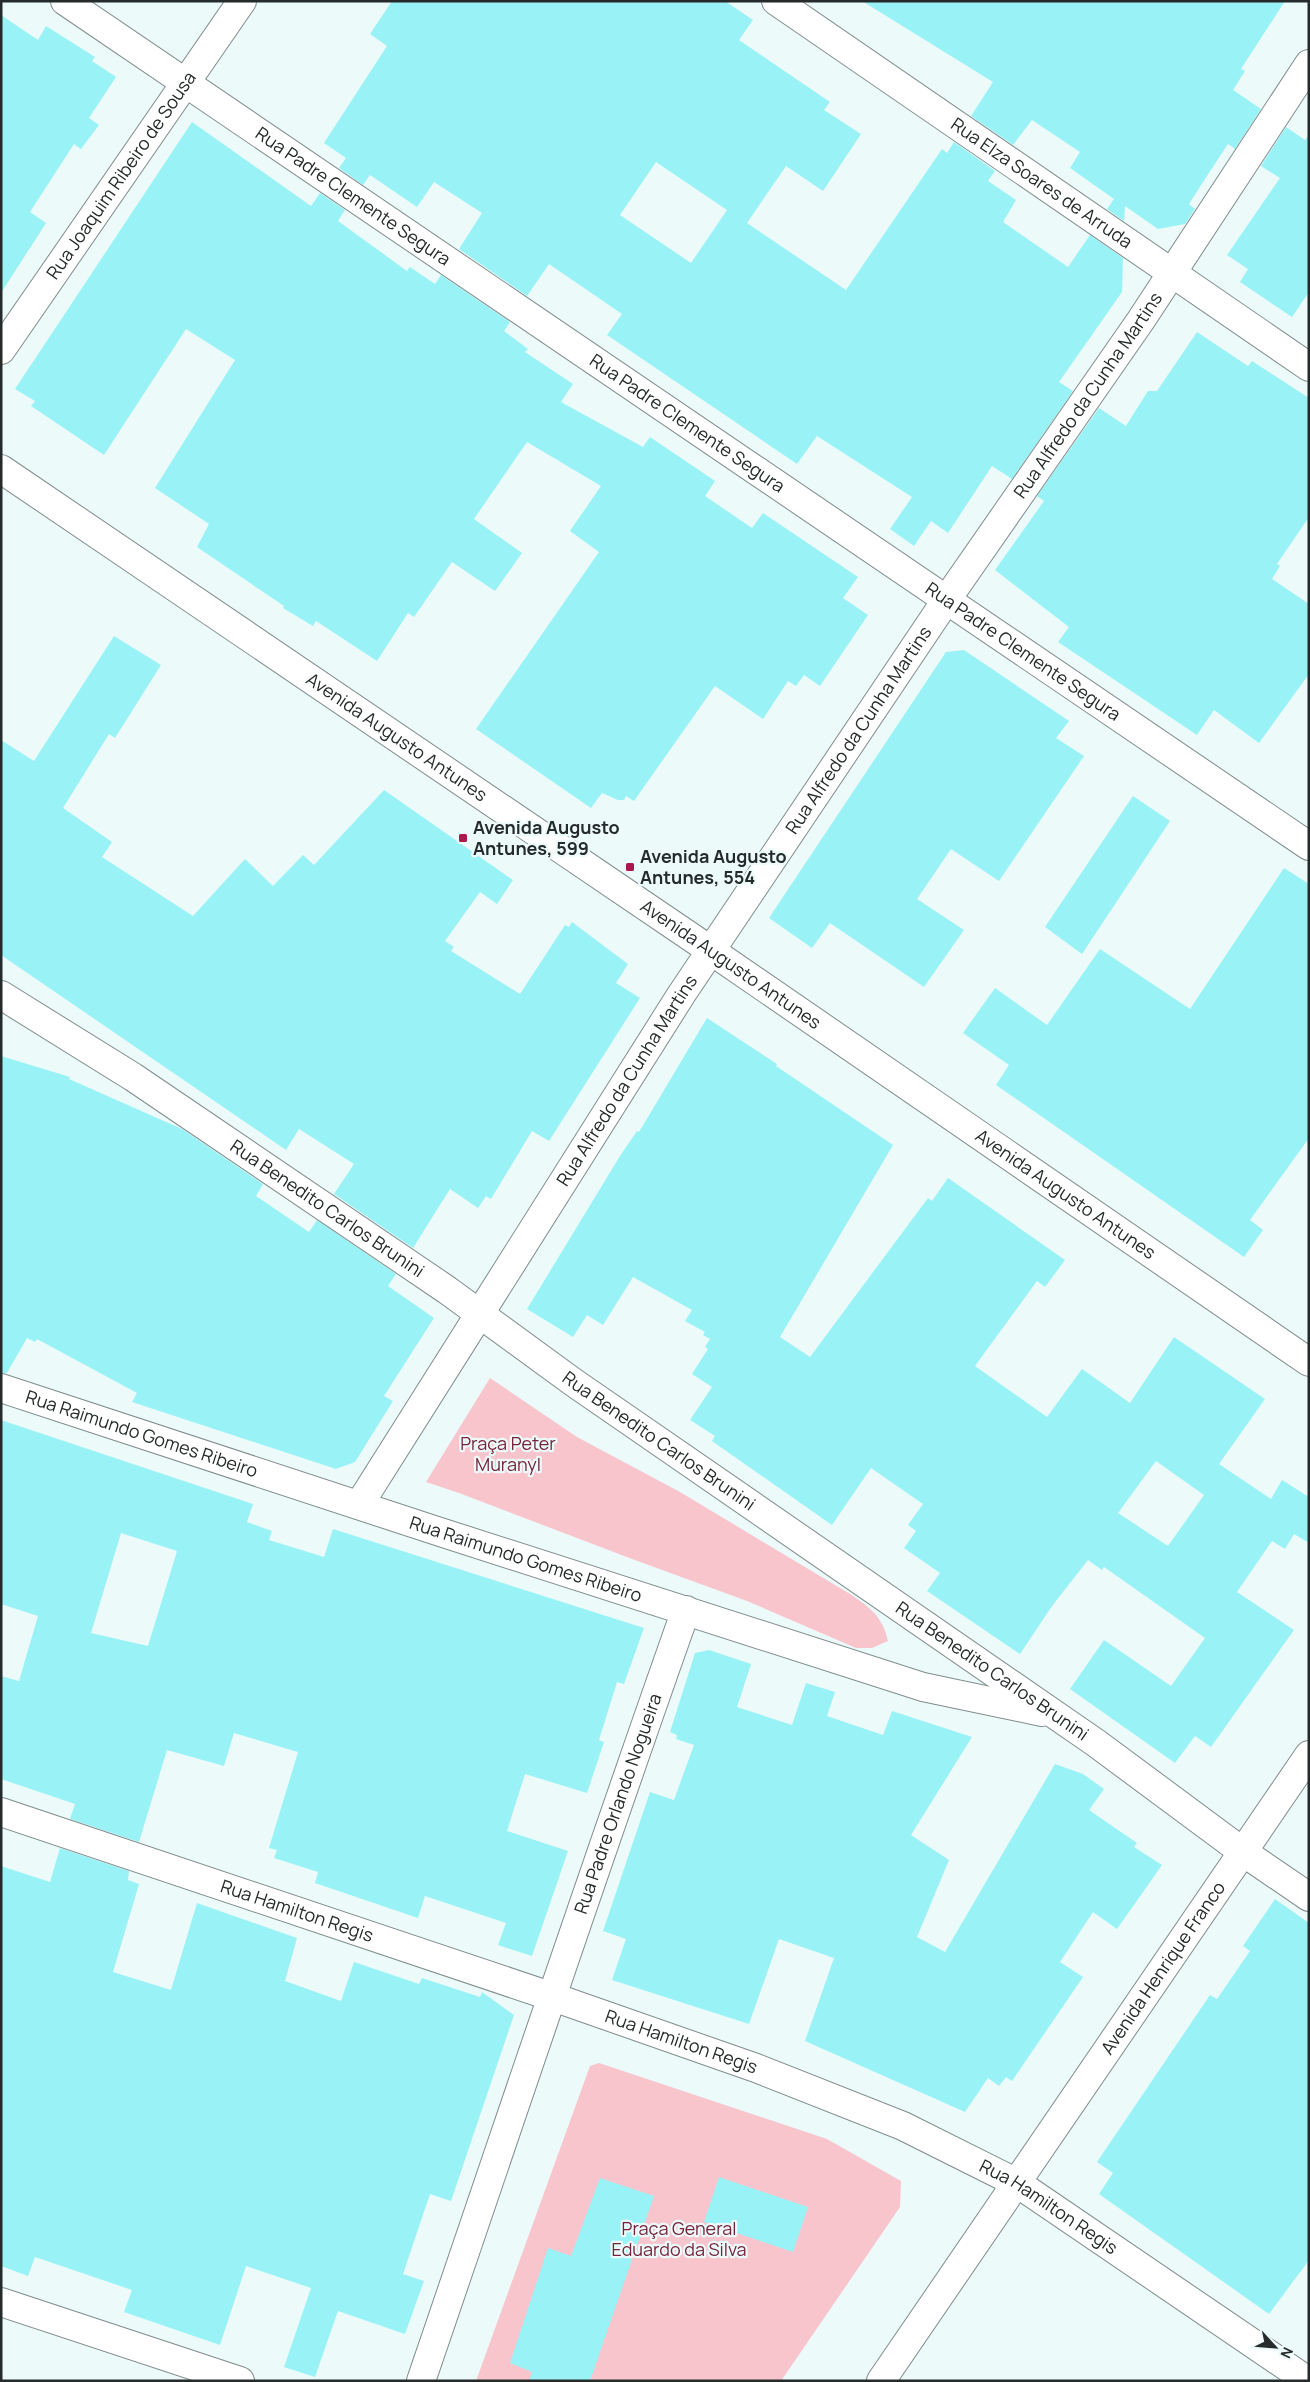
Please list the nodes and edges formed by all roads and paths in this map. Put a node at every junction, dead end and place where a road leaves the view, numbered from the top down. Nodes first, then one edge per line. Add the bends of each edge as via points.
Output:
1 (65, 1) edge
2 (242, 1) edge
3 (776, 1) edge
4 (1309, 64) edge
5 (186, 82) junction
6 (1173, 272) junction
7 (1, 350) edge
8 (1309, 367) edge
9 (1, 470) edge
10 (947, 599) junction
11 (1309, 846) edge
12 (710, 950) junction
13 (1, 995) edge
14 (481, 1315) junction
15 (1309, 1362) edge
16 (1, 1388) edge
17 (359, 1505) junction
18 (686, 1610) junction
19 (1056, 1715) junction
20 (1309, 1755) edge
21 (1, 1812) edge
22 (1243, 1852) junction
23 (1309, 1897) edge
24 (553, 1997) junction
25 (1017, 2182) junction
26 (1, 2302) edge
27 (184, 2372) edge
28 (240, 2381) edge
29 (421, 2381) edge
30 (881, 2381) edge
31 (1308, 2381) edge

1 - 5 street, Rua Padre Clemente Segura
2 - 5 street, Rua Joaquim Ribeiro de Sousa
3 - 6 street, Rua Elza Soares de Arruda
4 - 6 street, Rua Alfredo da Cunha Martins
5 - 7 street, Rua Joaquim Ribeiro de Sousa
5 - 10 street, Rua Padre Clemente Segura
6 - 8 street, Rua Elza Soares de Arruda
6 - 10 street, Rua Alfredo da Cunha Martins
9 - 12 street, Avenida Augusto Antunes
10 - 11 street, Rua Padre Clemente Segura
10 - 12 street, Rua Alfredo da Cunha Martins
12 - 14 street, Rua Alfredo da Cunha Martins
12 - 15 street, Avenida Augusto Antunes
13 - 14 street, Rua Benedito Carlos Brunini via 141,1083
14 - 17 street, Rua Alfredo da Cunha Martins
14 - 19 street, Rua Benedito Carlos Brunini
16 - 17 street, Rua Raimundo Gomes Ribeiro
17 - 18 street, Rua Raimundo Gomes Ribeiro
18 - 19 street, Rua Raimundo Gomes Ribeiro via 923,1686
18 - 24 street, Rua Padre Orlando Nogueira via 593,1872
19 - 22 street, Rua Benedito Carlos Brunini
20 - 22 street, Avenida Henrique Franco
21 - 24 street, Rua Hamilton Regis
22 - 23 street, Rua Benedito Carlos Brunini
22 - 25 street, Avenida Henrique Franco
24 - 25 street, Rua Hamilton Regis via 756,2068 902,2126
24 - 29 street
25 - 30 street
25 - 31 street, Rua Hamilton Regis
26 - 27 street
27 - 28 street

